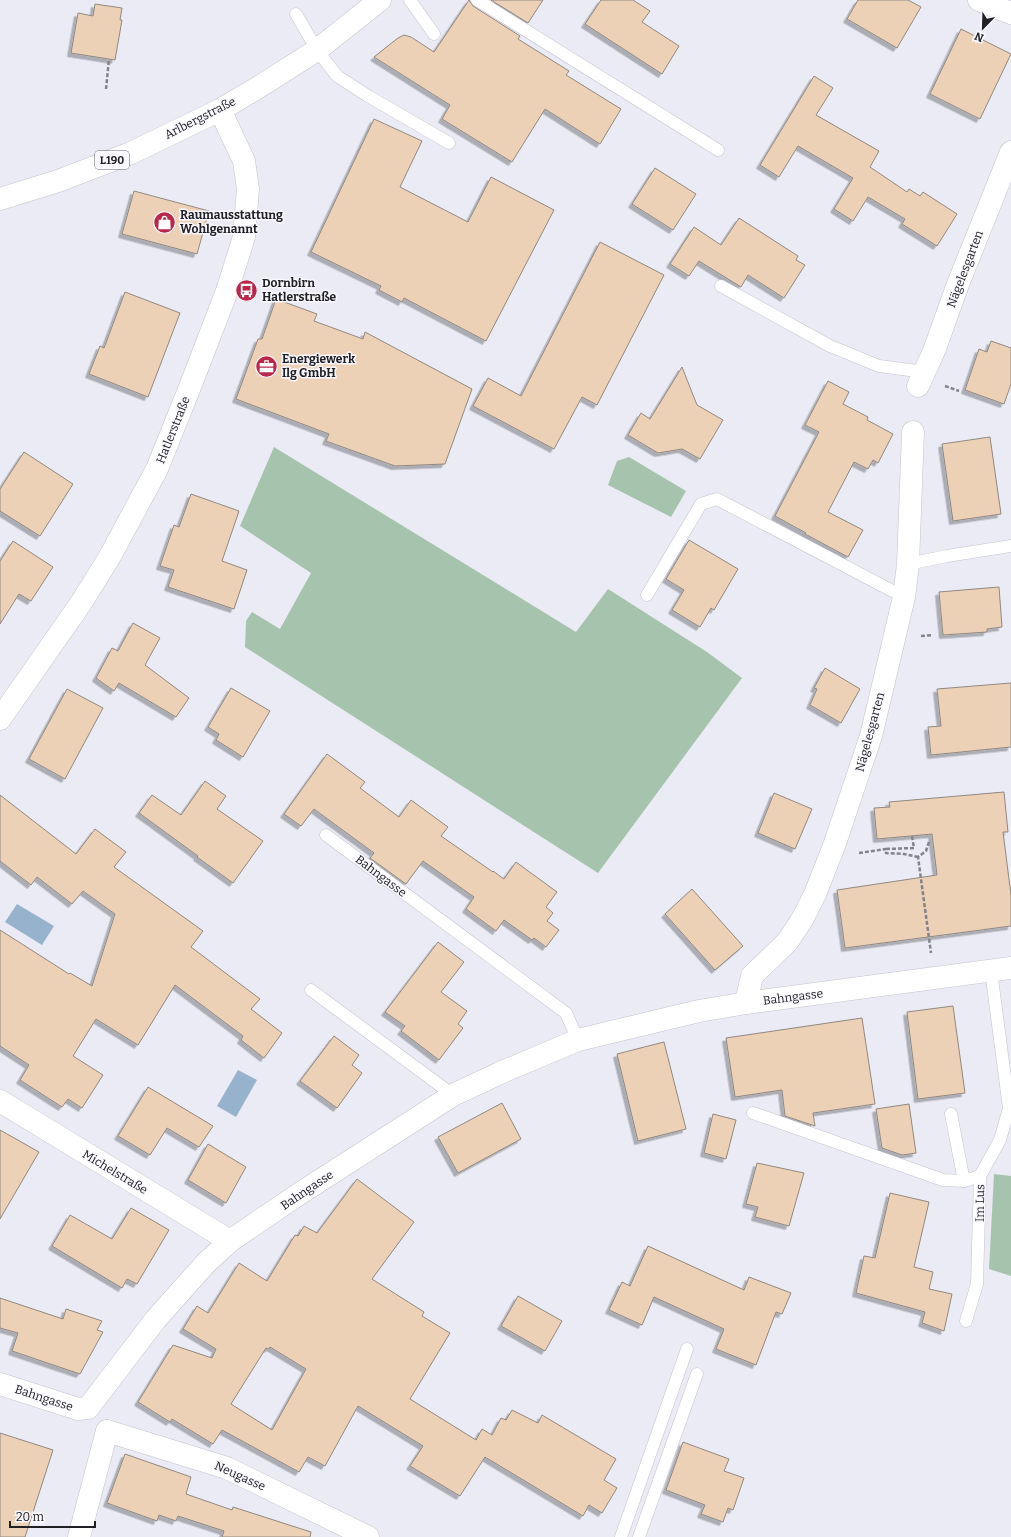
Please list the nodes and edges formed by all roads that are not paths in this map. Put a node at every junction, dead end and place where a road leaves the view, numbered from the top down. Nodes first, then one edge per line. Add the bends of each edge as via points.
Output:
1 (380, 0) edge
2 (410, 0) edge
3 (477, 0) edge
4 (979, 0) edge
5 (1011, 13) edge
6 (296, 14) dead end
7 (434, 34) dead end
8 (317, 50) junction
9 (220, 110) junction
10 (449, 143) dead end
11 (718, 150) dead end
12 (1011, 152) edge
13 (0, 199) edge
14 (721, 286) dead end
15 (922, 379) joint
16 (913, 432) dead end
17 (1011, 546) edge
18 (908, 564) junction
19 (647, 595) dead end
20 (904, 597) junction
21 (0, 719) edge
22 (326, 835) dead end
23 (1001, 969) edge
24 (311, 990) dead end
25 (746, 1003) junction
26 (578, 1040) junction
27 (453, 1095) junction
28 (0, 1101) edge
29 (752, 1113) dead end
30 (951, 1114) dead end
31 (980, 1176) junction
32 (964, 1181) junction
33 (230, 1241) junction
34 (966, 1321) dead end
35 (687, 1349) dead end
36 (697, 1374) dead end
37 (0, 1384) edge
38 (88, 1408) junction
39 (107, 1431) junction
40 (79, 1537) edge
41 (368, 1537) edge
42 (621, 1537) edge
43 (639, 1537) edge

1 - 8 street, Arlbergstraße / L190
2 - 7 lane
3 - 11 lane
4 - 5 street
6 - 8 lane
8 - 9 street, Arlbergstraße / L190
8 - 10 lane via 337,76
9 - 13 street, Arlbergstraße / L190 via 131,153 58,181
9 - 21 street, Hatlerstraße via 244,161 248,189 244,236 227,292 157,469 82,603
12 - 15 street, Nägelesgarten
14 - 15 lane via 830,346 879,366
16 - 18 street, Nägelesgarten
17 - 18 lane
18 - 20 street, Nägelesgarten
19 - 20 lane via 700,504 717,499
20 - 25 street, Nägelesgarten via 871,736 834,846 803,918 788,941 752,976
22 - 26 lane, Bahngasse via 566,1013
23 - 25 street, Bahngasse
23 - 31 lane, Im Lus via 1009,1108 1000,1140
24 - 27 lane
25 - 26 street, Bahngasse via 699,1011
26 - 27 street, Bahngasse
27 - 33 street, Bahngasse
28 - 33 street, Michelstraße
29 - 32 lane via 943,1180
30 - 32 lane
31 - 32 lane
31 - 34 lane, Im Lus via 977,1284
33 - 38 street, Bahngasse via 206,1263 156,1320
35 - 42 lane
36 - 43 lane
37 - 38 street, Bahngasse via 78,1409
38 - 39 street, Bahngasse
39 - 40 street
39 - 41 street, Neugasse via 227,1468

